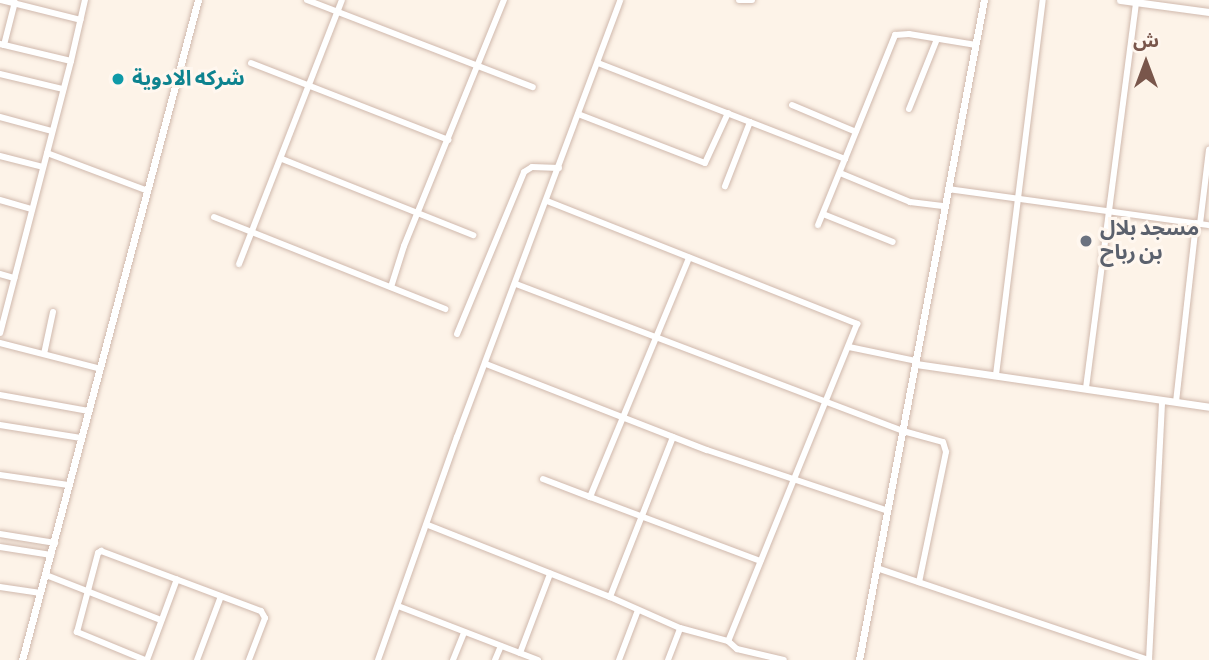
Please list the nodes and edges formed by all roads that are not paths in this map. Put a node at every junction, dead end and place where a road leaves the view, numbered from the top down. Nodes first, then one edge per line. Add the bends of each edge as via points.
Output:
1 (1, 0) edge
2 (85, 0) edge
3 (198, 0) edge
4 (307, 0) edge
5 (342, 0) edge
6 (503, 0) edge
7 (620, 0) edge
8 (739, 0) edge
9 (752, 0) edge
10 (984, 0) edge
11 (1043, 0) edge
12 (1120, 0) edge
13 (1191, 0) edge
14 (15, 2) edge
15 (1136, 2) junction
16 (338, 10) junction
17 (1189, 10) junction
18 (1209, 12) edge
19 (80, 20) junction
20 (937, 38) junction
21 (2, 44) edge
22 (976, 45) junction
23 (71, 61) junction
24 (251, 63) dead end
25 (598, 64) junction
26 (479, 66) junction
27 (0, 74) edge
28 (311, 85) junction
29 (533, 87) dead end
30 (63, 89) junction
31 (792, 105) dead end
32 (909, 109) dead end
33 (728, 113) junction
34 (578, 114) junction
35 (0, 117) edge
36 (750, 121) junction
37 (52, 131) junction
38 (856, 132) junction
39 (447, 140) junction
40 (1209, 150) edge
41 (47, 153) junction
42 (0, 156) edge
43 (282, 159) junction
44 (845, 159) junction
45 (43, 167) junction
46 (559, 168) junction
47 (840, 173) junction
48 (725, 186) dead end
49 (948, 189) junction
50 (148, 191) junction
51 (1019, 198) junction
52 (0, 200) edge
53 (547, 201) junction
54 (945, 206) junction
55 (32, 209) junction
56 (1110, 210) junction
57 (418, 213) junction
58 (822, 214) junction
59 (214, 217) dead end
60 (1198, 224) junction
61 (818, 225) dead end
62 (1209, 225) edge
63 (253, 232) junction
64 (473, 235) dead end
65 (892, 242) dead end
66 (689, 258) junction
67 (239, 264) dead end
68 (0, 274) edge
69 (14, 278) junction
70 (516, 284) junction
71 (391, 286) junction
72 (445, 309) dead end
73 (53, 312) dead end
74 (0, 329) edge
75 (457, 334) dead end
76 (656, 338) junction
77 (0, 343) edge
78 (849, 347) junction
79 (44, 354) junction
80 (916, 362) junction
81 (486, 364) junction
82 (101, 369) junction
83 (996, 375) junction
84 (1086, 388) junction
85 (0, 395) edge
86 (1162, 400) junction
87 (826, 401) junction
88 (1176, 402) junction
89 (1209, 407) edge
90 (89, 411) junction
91 (623, 417) junction
92 (0, 425) edge
93 (903, 431) junction
94 (673, 437) junction
95 (81, 438) junction
96 (0, 475) edge
97 (543, 479) dead end
98 (792, 481) junction
99 (68, 485) junction
100 (590, 497) junction
101 (888, 511) junction
102 (643, 517) junction
103 (428, 526) junction
104 (0, 534) edge
105 (55, 543) junction
106 (0, 547) edge
107 (51, 555) junction
108 (760, 561) junction
109 (877, 568) junction
110 (550, 574) junction
111 (46, 575) junction
112 (177, 579) junction
113 (919, 582) junction
114 (0, 587) edge
115 (87, 590) junction
116 (41, 593) junction
117 (221, 596) junction
118 (610, 597) junction
119 (398, 606) junction
120 (638, 610) junction
121 (161, 620) junction
122 (680, 628) junction
123 (464, 632) junction
124 (728, 641) junction
125 (501, 646) junction
126 (523, 656) edge
127 (22, 660) edge
128 (146, 660) edge
129 (197, 660) edge
130 (249, 660) edge
131 (377, 660) edge
132 (453, 660) edge
133 (495, 660) edge
134 (538, 660) edge
135 (619, 660) edge
136 (668, 660) edge
137 (785, 660) edge
138 (859, 660) edge

1 - 14 street
2 - 19 street
3 - 50 street
4 - 16 street
5 - 16 street
6 - 26 street
7 - 25 street
8 - 9 street
10 - 22 street
11 - 51 street
12 - 15 street
13 - 17 street
14 - 19 street
14 - 21 street
15 - 17 street
15 - 56 street
16 - 26 street
16 - 28 street
17 - 18 street
19 - 23 street
20 - 22 street
20 - 32 street
20 - 38 street via 895,35
21 - 23 street
22 - 49 street
23 - 30 street
24 - 28 street
25 - 33 street
25 - 34 street
26 - 29 street
26 - 39 street
27 - 30 street
28 - 39 street
28 - 43 street
30 - 37 street
31 - 38 street
33 - 34 street via 705,163
33 - 36 street
34 - 46 street
35 - 37 street
36 - 44 street
36 - 48 street
37 - 41 street
38 - 44 street
39 - 57 street
40 - 60 street
41 - 45 street
41 - 50 street
42 - 45 street
43 - 57 street
43 - 63 street
44 - 47 street
45 - 55 street
46 - 53 street
46 - 75 street via 532,167 524,172
47 - 54 street via 907,201
47 - 58 street
49 - 51 street
49 - 54 street
50 - 82 street
51 - 56 street
51 - 83 street
52 - 55 street
53 - 66 street
53 - 70 street
54 - 80 street
55 - 69 street
56 - 60 street
56 - 84 street
57 - 64 street
57 - 71 street
58 - 61 street
58 - 65 street
59 - 63 street
60 - 62 street
60 - 88 street
63 - 67 street
63 - 71 street
66 - 76 street
66 - 78 street via 855,322
68 - 69 street
69 - 74 street
70 - 76 street
70 - 81 street
71 - 72 street
73 - 79 street
76 - 87 street
76 - 91 street
77 - 79 street
78 - 80 street
78 - 87 street
79 - 82 street
80 - 83 street
80 - 93 street
81 - 91 street
81 - 103 street
82 - 90 street
83 - 84 street
84 - 86 street
85 - 90 street
86 - 88 street
86 - 113 street via 1149,660
87 - 93 street
87 - 98 street
88 - 89 street
90 - 95 street
91 - 94 street
91 - 100 street
92 - 95 street
93 - 101 street
93 - 113 street via 946,447
94 - 98 street
94 - 102 street
95 - 99 street
96 - 99 street
97 - 100 street
98 - 101 street
98 - 108 street
99 - 105 street
100 - 102 street
101 - 109 street
102 - 108 street
102 - 118 street
103 - 110 street
103 - 119 street
104 - 105 street
105 - 107 street
106 - 107 street
107 - 111 street
108 - 124 street
109 - 113 street
109 - 138 street
110 - 118 street
110 - 126 street
111 - 115 street
111 - 116 street
112 - 115 street via 101,551
112 - 117 street
112 - 121 street
114 - 116 street
115 - 121 street
115 - 128 street via 77,632
116 - 127 street
117 - 129 street
117 - 130 street via 264,613
118 - 120 street
119 - 123 street
119 - 131 street
120 - 122 street
120 - 135 street
121 - 128 street
122 - 124 street
122 - 136 street
123 - 125 street
123 - 132 street
124 - 137 street via 737,649
125 - 126 street
125 - 133 street
126 - 134 street

